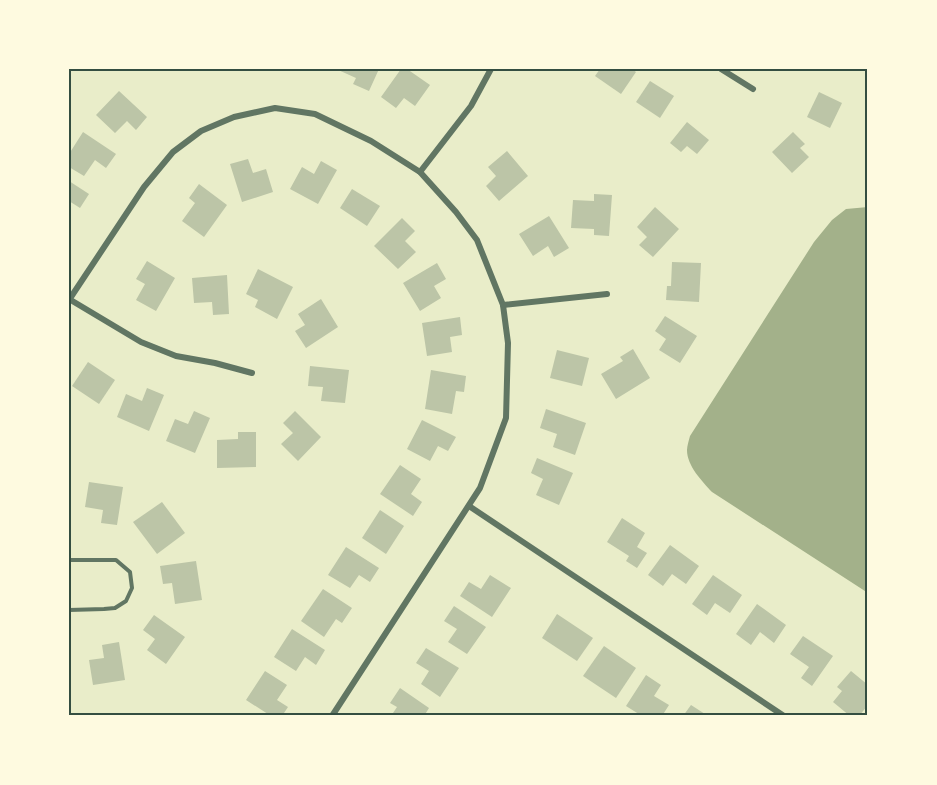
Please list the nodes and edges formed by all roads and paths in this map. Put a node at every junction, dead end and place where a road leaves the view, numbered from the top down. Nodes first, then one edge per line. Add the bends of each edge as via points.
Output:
1 (491, 69) edge
2 (721, 69) edge
3 (753, 89) dead end
4 (420, 172) junction
5 (607, 294) dead end
6 (69, 299) edge
7 (503, 305) junction
8 (252, 373) dead end
9 (469, 506) junction
10 (69, 560) edge
11 (69, 610) edge
12 (332, 716) edge
13 (784, 716) edge

1 - 4 street via 471,106
2 - 3 street
4 - 6 street via 371,141 315,114 275,108 234,117 201,131 172,152
4 - 7 street via 477,240
5 - 7 street
6 - 8 street via 141,342 176,356
7 - 9 street via 508,343 506,418 480,488
9 - 12 street
9 - 13 street
10 - 11 lane via 116,560 130,572 132,588 126,602 115,608

